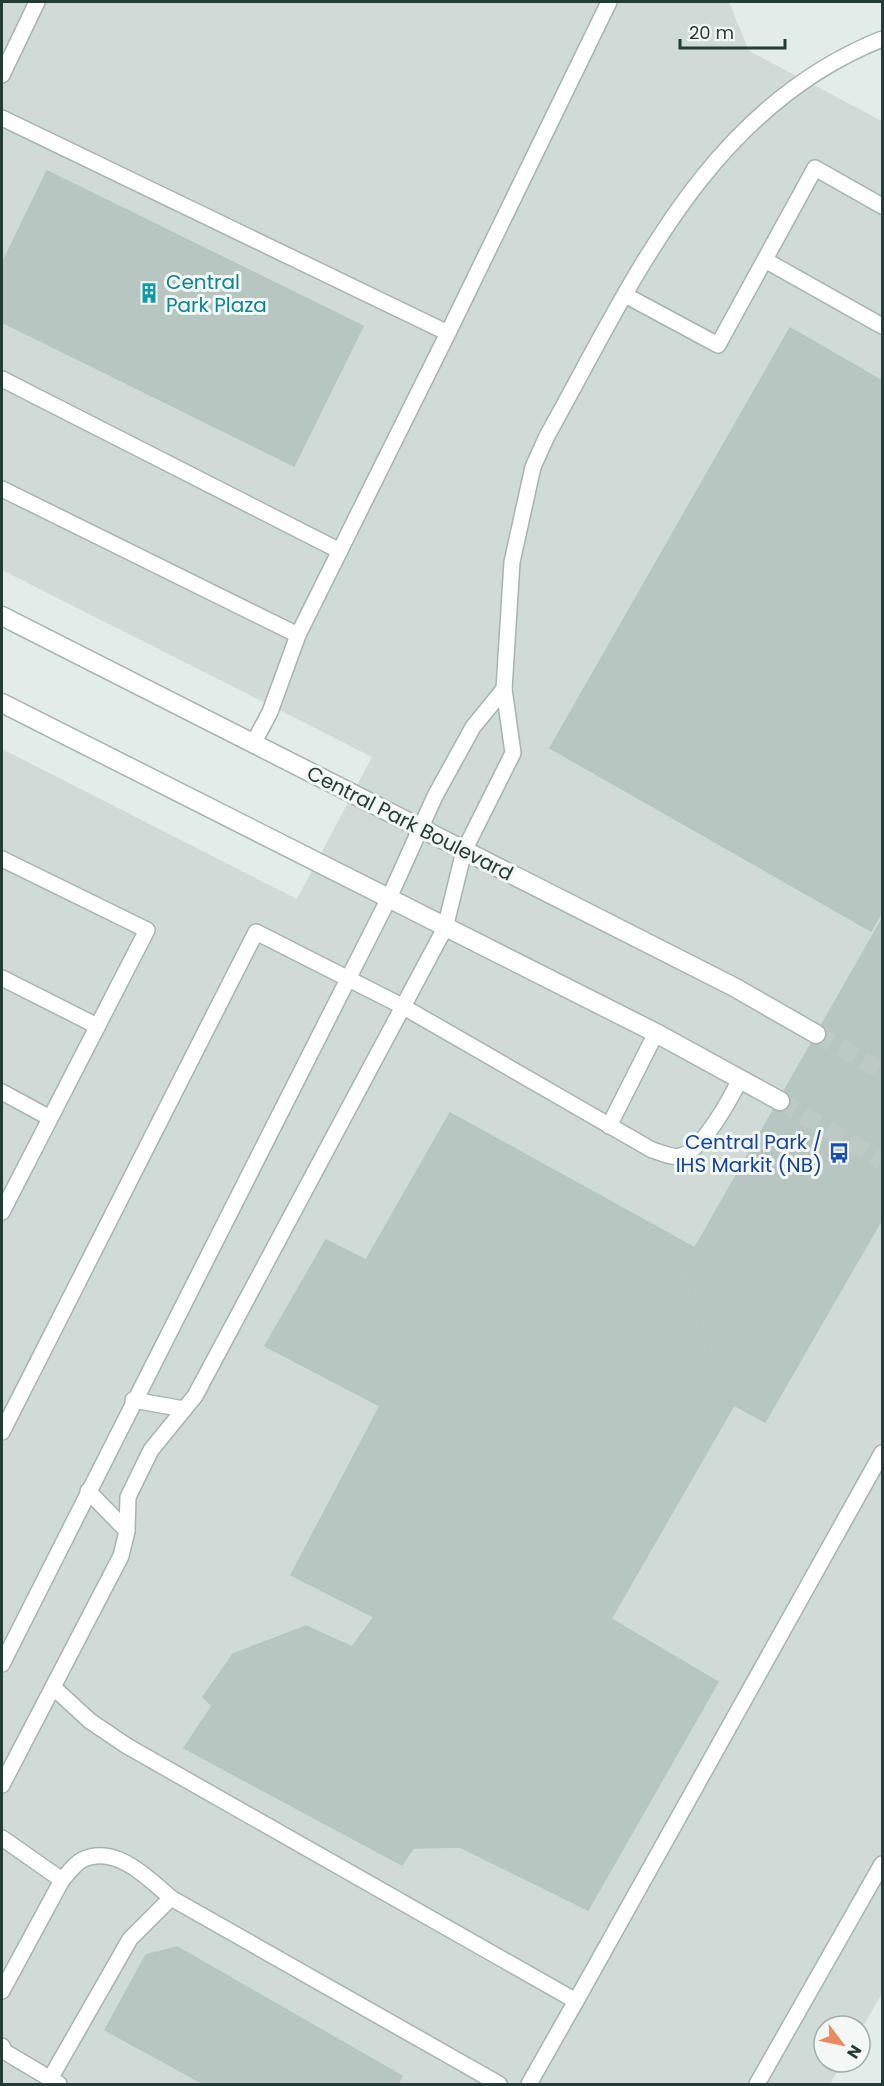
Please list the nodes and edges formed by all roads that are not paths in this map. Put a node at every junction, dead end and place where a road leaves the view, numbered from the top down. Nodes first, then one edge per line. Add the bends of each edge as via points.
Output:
1 (37, 2) edge
2 (609, 2) edge
3 (882, 39) edge
4 (2, 75) edge
5 (2, 118) edge
6 (882, 206) edge
7 (765, 260) junction
8 (625, 295) junction
9 (882, 326) edge
10 (448, 333) junction
11 (2, 379) edge
12 (2, 489) edge
13 (340, 550) junction
14 (2, 616) edge
15 (298, 635) junction
16 (504, 689) junction
17 (2, 703) edge
18 (253, 744) junction
19 (420, 828) junction
20 (464, 850) junction
21 (2, 859) edge
22 (389, 898) junction
23 (445, 928) junction
24 (2, 978) edge
25 (347, 978) junction
26 (402, 1006) junction
27 (98, 1026) junction
28 (656, 1034) junction
29 (816, 1034) tunnel mouth
30 (740, 1079) junction
31 (2, 1092) edge
32 (780, 1101) tunnel mouth
33 (50, 1118) junction
34 (609, 1126) junction
35 (2, 1212) edge
36 (133, 1400) junction
37 (184, 1409) junction
38 (2, 1432) edge
39 (882, 1453) edge
40 (88, 1491) junction
41 (127, 1531) junction
42 (2, 1664) edge
43 (53, 1687) junction
44 (2, 1785) edge
45 (2, 1838) edge
46 (882, 1864) edge
47 (62, 1880) junction
48 (171, 1898) junction
49 (2, 1991) edge
50 (576, 2001) junction
51 (2, 2046) edge
52 (55, 2082) edge
53 (499, 2085) edge
54 (529, 2085) edge
55 (757, 2085) edge

1 - 4 lane
2 - 10 lane
3 - 8 lane via 819,72 726,147 671,216
5 - 10 lane
6 - 7 lane via 815,168
7 - 8 lane via 718,345
7 - 9 lane
8 - 16 lane via 533,467 512,562
10 - 13 lane
11 - 13 lane
12 - 15 lane
13 - 15 lane
14 - 18 street, Central Park Boulevard
15 - 18 lane via 270,712
16 - 19 lane via 473,727
16 - 20 lane via 513,753
17 - 22 street
18 - 19 street, Central Park Boulevard
19 - 20 street, Central Park Boulevard
19 - 22 lane
20 - 23 lane
20 - 29 street, Central Park Boulevard via 724,982
21 - 27 lane via 147,930
22 - 23 street
22 - 25 lane
23 - 26 lane
23 - 28 street
24 - 27 lane
25 - 26 lane
25 - 36 lane
25 - 38 lane via 256,932
26 - 34 lane
26 - 37 lane via 195,1396
27 - 33 lane
28 - 30 street
28 - 34 lane
30 - 32 street
30 - 34 lane via 728,1104 691,1153 678,1157 652,1150
31 - 33 lane
33 - 35 lane
36 - 37 lane
36 - 40 lane
37 - 41 lane via 151,1450 128,1497
39 - 50 lane
40 - 41 lane
40 - 42 lane
41 - 43 lane via 121,1556
43 - 44 lane
43 - 50 lane via 90,1721 127,1746
45 - 47 lane
46 - 55 lane
47 - 48 lane via 79,1861 110,1856 142,1874
47 - 49 lane
48 - 52 lane via 129,1939
48 - 53 lane
50 - 54 lane
51 - 52 lane via 5,2052

